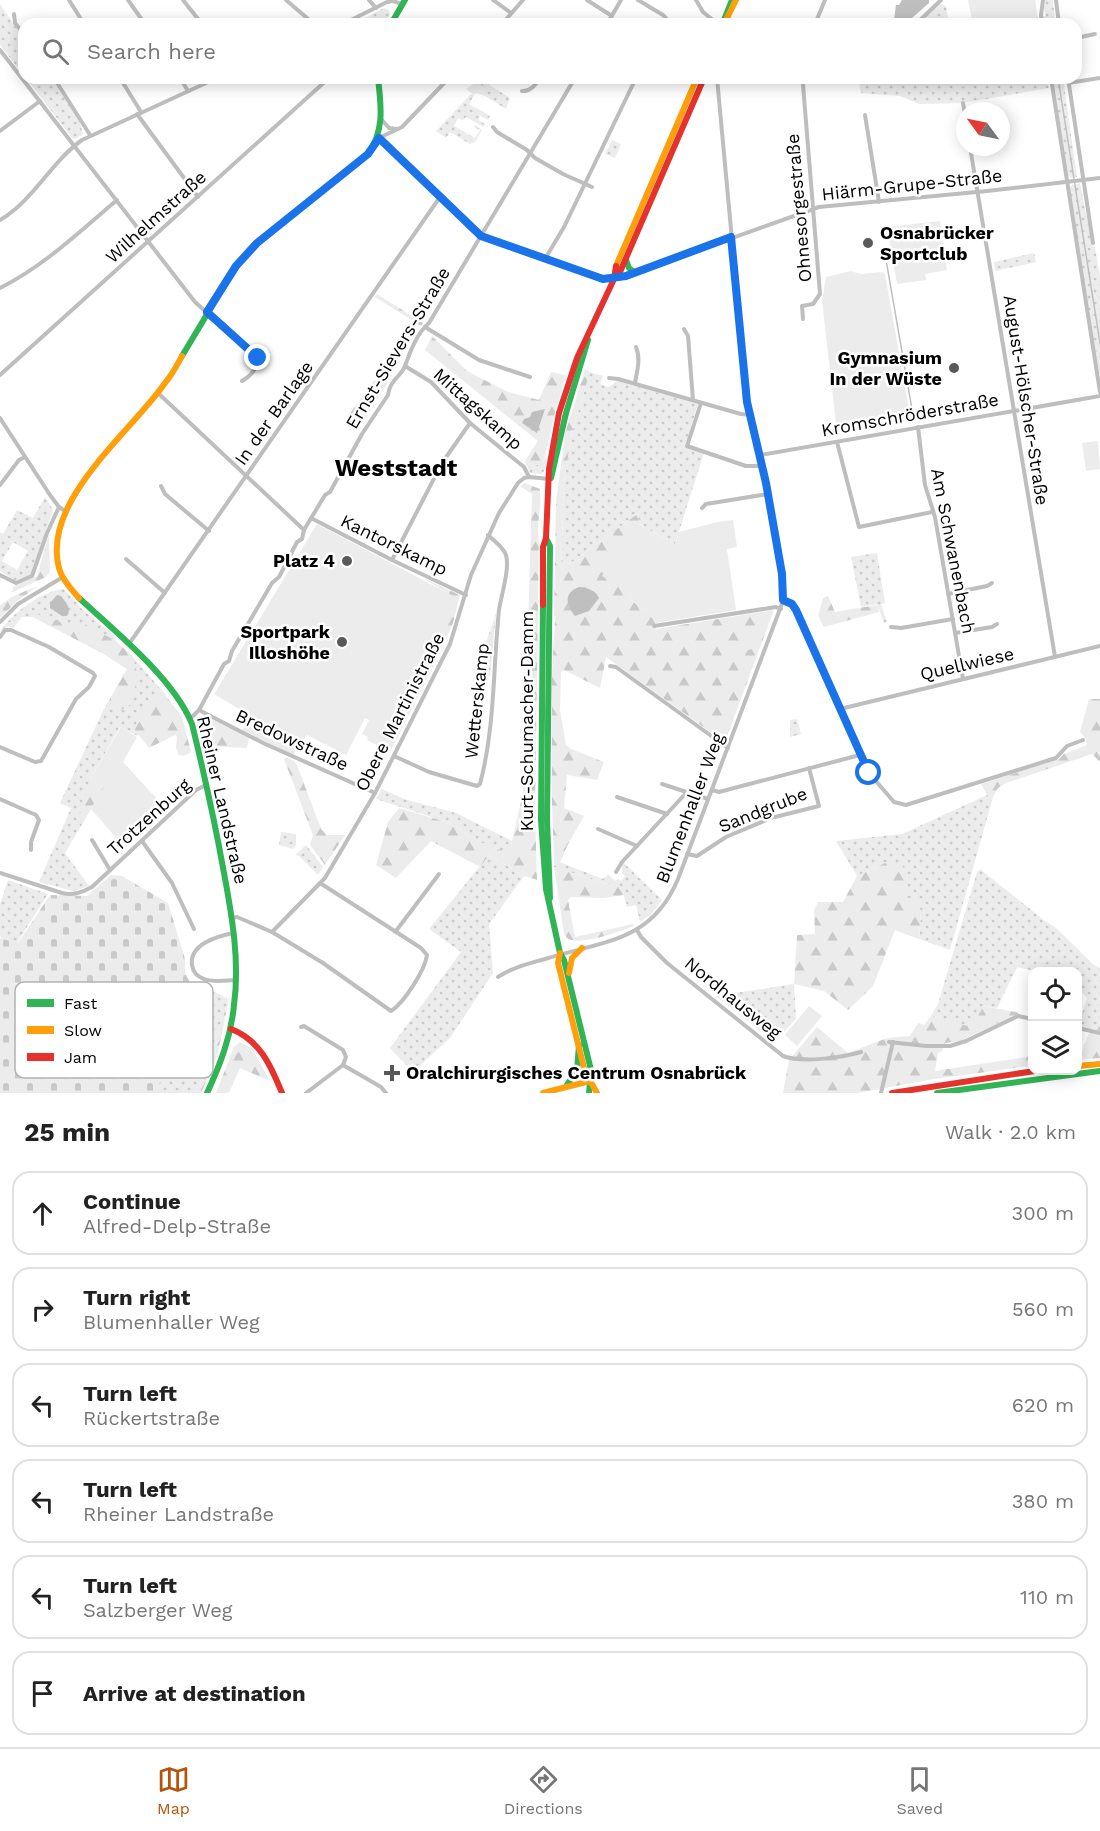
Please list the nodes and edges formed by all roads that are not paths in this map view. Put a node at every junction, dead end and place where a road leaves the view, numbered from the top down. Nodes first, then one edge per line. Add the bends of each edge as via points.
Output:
1 (69, 0) edge
2 (128, 0) edge
3 (183, 0) edge
4 (286, 0) edge
5 (369, 0) edge
6 (493, 0) edge
7 (523, 0) edge
8 (587, 0) edge
9 (621, 0) edge
10 (638, 0) edge
11 (696, 0) edge
12 (732, 0) edge
13 (736, 0) edge
14 (825, 0) edge
15 (941, 0) edge
16 (1043, 0) edge
17 (1056, 0) edge
18 (403, 2) edge
19 (376, 8) junction
20 (14, 14) dead end
21 (510, 15) junction
22 (612, 16) joint
23 (80, 18) edge
24 (141, 18) edge
25 (196, 18) edge
26 (307, 18) edge
27 (355, 18) edge
28 (394, 18) edge
29 (507, 18) edge
30 (666, 18) edge
31 (710, 18) edge
32 (725, 18) edge
33 (726, 18) edge
34 (817, 18) edge
35 (922, 18) edge
36 (1041, 18) edge
37 (1058, 18) edge
38 (18, 27) edge
39 (1095, 34) dead end
40 (1082, 37) edge
41 (0, 50) edge
42 (18, 73) edge
43 (1100, 78) edge
44 (1082, 80) edge
45 (27, 84) edge
46 (58, 84) edge
47 (123, 84) edge
48 (184, 84) edge
49 (204, 84) edge
50 (322, 84) edge
51 (379, 84) edge
52 (442, 84) edge
53 (534, 84) edge
54 (571, 84) edge
55 (633, 84) edge
56 (694, 84) edge
57 (701, 84) edge
58 (718, 84) edge
59 (1052, 84) edge
60 (1068, 84) edge
61 (803, 85) dead end
62 (188, 91) junction
63 (522, 91) dead end
64 (40, 101) junction
65 (139, 113) junction
66 (865, 116) dead end
67 (382, 120) junction
68 (493, 127) dead end
69 (399, 129) junction
70 (0, 131) edge
71 (90, 135) junction
72 (379, 138) junction
73 (74, 146) junction
74 (530, 153) junction
75 (972, 156) edge
76 (1100, 178) edge
77 (1081, 180) junction
78 (1068, 182) junction
79 (586, 184) junction
80 (592, 187) dead end
81 (978, 192) junction
82 (198, 197) junction
83 (440, 197) junction
84 (117, 200) junction
85 (879, 202) junction
86 (812, 209) junction
87 (0, 220) edge
88 (481, 236) junction
89 (731, 237) junction
90 (147, 242) junction
91 (1094, 243) dead end
92 (545, 259) junction
93 (626, 259) junction
94 (635, 273) junction
95 (614, 279) junction
96 (0, 288) edge
97 (207, 312) junction
98 (803, 319) dead end
99 (424, 327) junction
100 (684, 329) dead end
101 (636, 347) dead end
102 (405, 366) junction
103 (0, 375) edge
104 (530, 377) dead end
105 (609, 378) dead end
106 (242, 381) dead end
107 (635, 383) junction
108 (158, 393) junction
109 (1100, 394) edge
110 (693, 400) junction
111 (701, 402) junction
112 (1015, 411) junction
113 (750, 415) junction
114 (0, 418) edge
115 (470, 423) junction
116 (918, 428) junction
117 (837, 442) junction
118 (761, 455) junction
119 (25, 456) junction
120 (763, 466) junction
121 (0, 476) edge
122 (247, 476) junction
123 (529, 477) junction
124 (5, 479) junction
125 (550, 479) junction
126 (0, 485) edge
127 (161, 486) dead end
128 (768, 494) junction
129 (702, 508) dead end
130 (62, 509) junction
131 (932, 512) junction
132 (311, 518) junction
133 (304, 530) junction
134 (209, 531) junction
135 (488, 535) junction
136 (126, 559) dead end
137 (392, 560) junction
138 (0, 574) edge
139 (63, 577) junction
140 (992, 582) dead end
141 (165, 593) junction
142 (948, 594) junction
143 (466, 595) junction
144 (783, 600) junction
145 (781, 609) junction
146 (952, 619) junction
147 (0, 622) edge
148 (997, 624) dead end
149 (654, 626) dead end
150 (891, 627) dead end
151 (955, 633) junction
152 (0, 637) edge
153 (129, 644) junction
154 (1100, 646) edge
155 (1056, 657) junction
156 (610, 666) dead end
157 (963, 679) junction
158 (840, 709) junction
159 (199, 710) junction
160 (191, 718) junction
161 (1083, 740) dead end
162 (0, 747) edge
163 (728, 748) junction
164 (394, 756) junction
165 (860, 756) junction
166 (809, 768) junction
167 (480, 784) junction
168 (662, 784) dead end
169 (206, 785) junction
170 (486, 785) dead end
171 (712, 790) junction
172 (687, 792) junction
173 (375, 793) junction
174 (617, 797) dead end
175 (0, 799) edge
176 (708, 799) junction
177 (667, 814) junction
178 (598, 829) dead end
179 (92, 840) dead end
180 (142, 841) junction
181 (637, 846) junction
182 (31, 850) dead end
183 (687, 854) junction
184 (110, 870) junction
185 (616, 872) dead end
186 (0, 873) edge
187 (439, 874) dead end
188 (320, 883) junction
189 (232, 918) junction
190 (194, 929) dead end
191 (637, 930) junction
192 (396, 931) junction
193 (272, 932) junction
194 (234, 933) junction
195 (582, 948) junction
196 (560, 953) junction
197 (498, 977) dead end
198 (569, 978) junction
199 (237, 980) junction
200 (1028, 1018) edge
201 (301, 1028) dead end
202 (231, 1029) junction
203 (1082, 1029) edge
204 (1100, 1034) edge
205 (579, 1046) junction
206 (861, 1052) dead end
207 (1100, 1064) edge
208 (343, 1065) junction
209 (1082, 1066) edge
210 (1100, 1071) edge
211 (1028, 1073) edge
212 (590, 1081) junction
213 (566, 1086) junction
214 (207, 1093) edge
215 (282, 1093) edge
216 (306, 1093) edge
217 (386, 1093) edge
218 (543, 1093) edge
219 (590, 1093) edge
220 (597, 1093) edge
221 (881, 1093) edge
222 (892, 1093) edge
223 (938, 1093) edge

1 - 23 street
2 - 24 street
3 - 25 street
4 - 26 street
5 - 19 street
6 - 21 street
7 - 21 street
8 - 22 street
9 - 22 street
10 - 30 street
11 - 31 street
12 - 32 main road
13 - 33 main road
14 - 34 street
15 - 35 street
16 - 36 street
17 - 37 street
18 - 19 street via 393,1
18 - 28 main road
19 - 27 street
20 - 38 street
21 - 29 street
39 - 40 street
41 - 42 street
43 - 44 street
45 - 64 street
46 - 71 street
47 - 65 street
48 - 62 street
49 - 62 street
50 - 82 street, Wilhelmstraße
51 - 67 main road
52 - 69 street
53 - 63 street
54 - 74 street, Ernst-Sievers-Straße
55 - 79 street
56 - 95 main road, Kurt-Schumacher-Damm
57 - 93 main road, Kurt-Schumacher-Damm
58 - 89 street, Blumenhaller Weg
59 - 78 street
60 - 77 street
61 - 86 street, Ohnesorgestraße
62 - 65 street
64 - 70 street
64 - 73 street
65 - 71 street
65 - 82 street
66 - 85 street
67 - 69 street via 389,128
67 - 72 main road
68 - 74 street
69 - 72 street
71 - 73 street
72 - 83 street
72 - 97 main road, Rheiner Landstraße via 368,154 257,243 236,266
73 - 84 street
73 - 87 street via 28,198
74 - 79 street
74 - 88 street, Ernst-Sievers-Straße
75 - 81 street, August-Hölscher-Straße
76 - 77 street, Hiärm-Grupe-Straße
77 - 78 street, Hiärm-Grupe-Straße
77 - 91 street
78 - 81 street, Hiärm-Grupe-Straße
78 - 109 street
79 - 80 street
79 - 92 street
81 - 85 street, Hiärm-Grupe-Straße
81 - 112 street, August-Hölscher-Straße
82 - 90 street, Wilhelmstraße
83 - 88 street
83 - 122 street, In der Barlage
84 - 90 street
84 - 96 street via 49,259
85 - 86 street, Hiärm-Grupe-Straße
86 - 89 street, Hiärm-Grupe-Straße
86 - 98 street, Ohnesorgestraße via 820,294 813,304 802,306
88 - 92 street
88 - 99 street, Ernst-Sievers-Straße
89 - 94 street, Hiärm-Grupe-Straße
89 - 113 street, Blumenhaller Weg
90 - 97 street
90 - 103 street, Wilhelmstraße
92 - 95 street via 603,279
93 - 94 main road
93 - 95 main road, Kurt-Schumacher-Damm
94 - 95 street, Hiärm-Grupe-Straße
95 - 125 main road, Kurt-Schumacher-Damm via 577,358 560,412
97 - 106 street via 258,358 252,376
97 - 108 main road, Rheiner Landstraße
99 - 102 street, Ernst-Sievers-Straße
99 - 104 street via 479,360
100 - 110 street via 688,336
101 - 107 street
102 - 115 street, Mittagskamp via 437,388
102 - 132 street, Ernst-Sievers-Straße
105 - 107 street
107 - 110 street
108 - 122 street
108 - 130 main road, Rheiner Landstraße via 106,450
109 - 112 street, Kromschröderstraße
110 - 111 street
111 - 113 street
111 - 120 street via 687,446 746,466
112 - 116 street, Kromschröderstraße
112 - 155 street, August-Hölscher-Straße
113 - 118 street, Blumenhaller Weg
114 - 119 street
115 - 123 street, Mittagskamp via 524,467
115 - 137 street via 442,463
116 - 117 street, Kromschröderstraße
116 - 131 street, Am Schwanenbach
117 - 118 street, Kromschröderstraße
117 - 131 street via 859,527
118 - 120 street, Blumenhaller Weg
119 - 124 street
119 - 130 street
120 - 128 street, Blumenhaller Weg
121 - 124 street
122 - 133 street
122 - 134 street, In der Barlage
123 - 125 street
123 - 135 street, Obere Martinistraße via 518,483
124 - 126 street
125 - 196 main road, Kurt-Schumacher-Damm via 543,547 541,820 546,889
127 - 134 street via 165,494
128 - 129 street via 706,504
128 - 144 street, Blumenhaller Weg
130 - 138 street via 47,533 32,576 16,583
130 - 139 main road, Rheiner Landstraße via 57,542
131 - 142 street, Am Schwanenbach
132 - 133 street, Ernst-Sievers-Straße
132 - 137 street, Kantorskamp
133 - 159 street, Ernst-Sievers-Straße
134 - 141 street, In der Barlage
135 - 143 street, Obere Martinistraße
135 - 167 street, Wetterskamp via 502,548 506,564 490,732
136 - 141 street
137 - 143 street, Kantorskamp
139 - 147 street via 25,599
139 - 153 main road, Rheiner Landstraße via 87,606
140 - 142 street
141 - 153 street, In der Barlage
142 - 146 street, Am Schwanenbach
143 - 164 street, Obere Martinistraße via 450,644
144 - 145 street, Blumenhaller Weg
144 - 158 street via 796,610
145 - 149 street
145 - 163 street, Blumenhaller Weg
146 - 150 street
146 - 151 street, Am Schwanenbach
148 - 151 street
151 - 157 street, Am Schwanenbach
152 - 162 street via 9,630 49,647 94,676 76,699 41,761
153 - 160 main road, Rheiner Landstraße via 170,688
154 - 155 street, Quellwiese
155 - 157 street, Quellwiese
156 - 163 street
157 - 158 street, Quellwiese
158 - 165 street
159 - 160 street, Ernst-Sievers-Straße
159 - 173 street, Bredowstraße
160 - 169 main road, Rheiner Landstraße
161 - 165 street via 1067,746 1056,758 906,805 894,802
163 - 171 street, Blumenhaller Weg
164 - 167 street, Wetterskamp via 429,772
164 - 173 street, Obere Martinistraße
165 - 166 street
166 - 171 street via 719,792
166 - 183 street, Sandgrube via 819,806 771,818 726,837 697,856
167 - 170 street
168 - 172 street
169 - 180 street, Trotzenburg
169 - 189 main road, Rheiner Landstraße
171 - 176 street, Blumenhaller Weg
172 - 176 street
172 - 177 street
173 - 188 street, Obere Martinistraße
174 - 177 street
175 - 182 street via 36,815 39,820
176 - 183 street, Blumenhaller Weg
177 - 181 street
178 - 181 street
179 - 184 street, Trotzenburg
180 - 184 street, Trotzenburg
180 - 190 street via 172,882
181 - 185 street
183 - 191 street, Blumenhaller Weg via 668,901
184 - 186 street, Trotzenburg via 92,888 69,895
187 - 192 street
188 - 192 street
188 - 193 street, Obere Martinistraße
189 - 193 street
189 - 194 main road, Rheiner Landstraße
191 - 195 street, Blumenhaller Weg
191 - 206 street, Nordhausweg via 667,963 783,1056 796,1059
192 - 193 street via 427,955 412,985 391,1011
194 - 199 main road, Rheiner Landstraße
194 - 199 street via 201,945 194,953 192,965 196,975 204,980
195 - 196 street, Blumenhaller Weg
195 - 198 main road via 572,958
196 - 197 street, Blumenhaller Weg via 516,966
196 - 198 main road, Kurt-Schumacher-Damm
196 - 205 main road, Kurt-Schumacher-Damm via 558,963
198 - 212 main road, Kurt-Schumacher-Damm via 591,1070
199 - 202 main road, Rheiner Landstraße
200 - 221 street via 1018,1016 950,1046 891,1042
201 - 208 street via 304,1026 343,1050
202 - 214 main road, Rheiner Landstraße
202 - 215 main road via 258,1047
203 - 204 street
205 - 212 main road, Kurt-Schumacher-Damm
205 - 213 main road via 577,1070
207 - 209 main road
208 - 216 street
208 - 217 street
210 - 223 main road
211 - 222 main road
212 - 213 main road
212 - 219 main road, Kurt-Schumacher-Damm
212 - 220 main road, Kurt-Schumacher-Damm
213 - 218 main road

